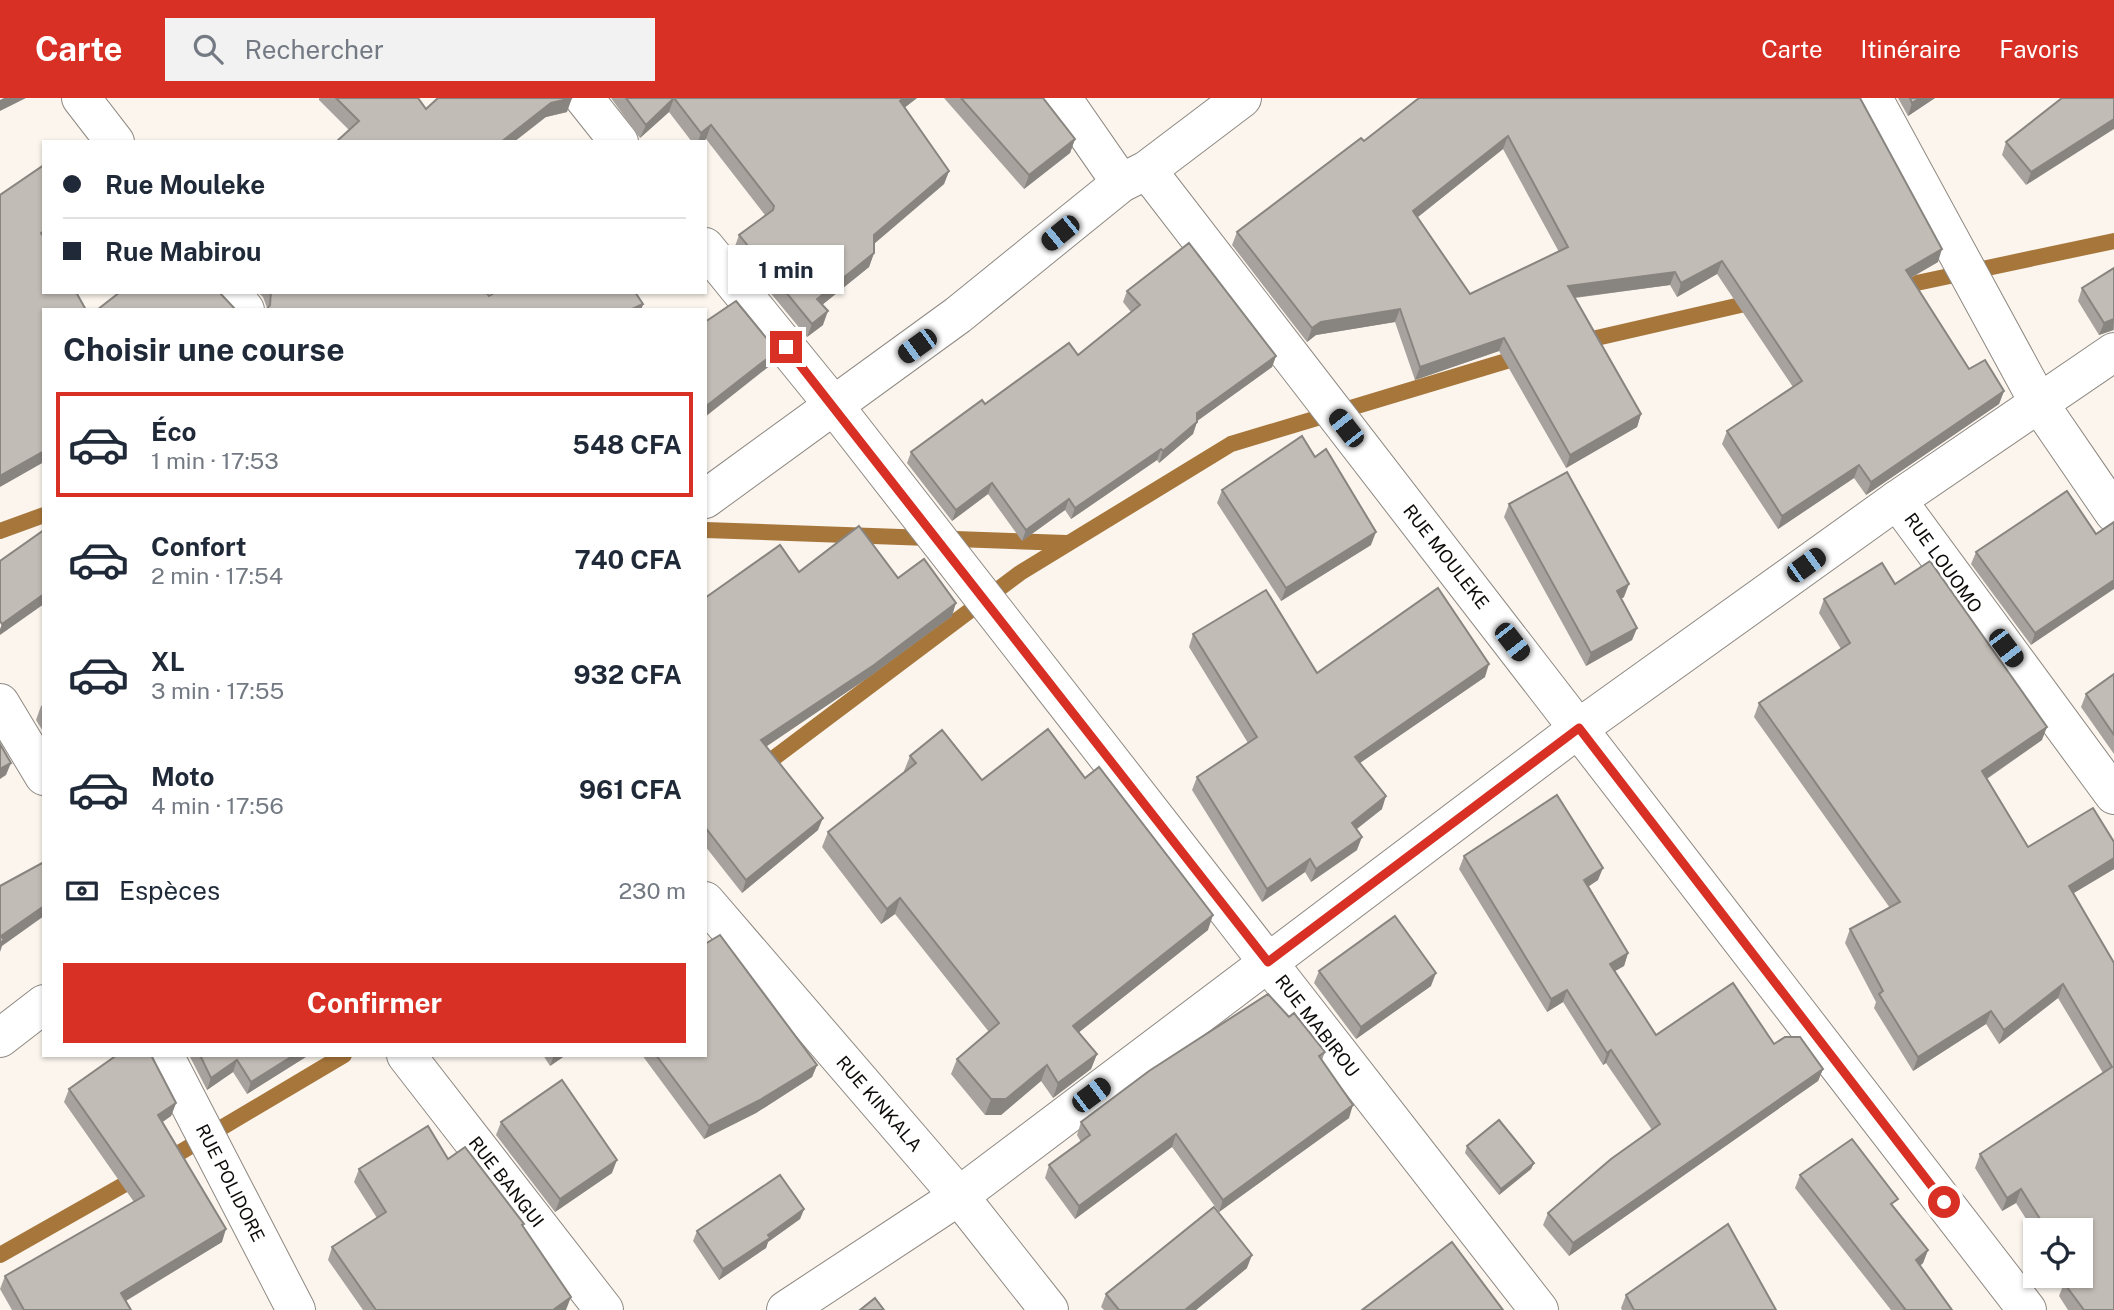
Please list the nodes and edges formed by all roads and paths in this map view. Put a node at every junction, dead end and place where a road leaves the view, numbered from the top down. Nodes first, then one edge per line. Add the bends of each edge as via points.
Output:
1 (81, 98) edge
2 (584, 98) edge
3 (1062, 98) edge
4 (1242, 98) edge
5 (1873, 98) edge
6 (113, 140) edge
7 (618, 140) edge
8 (1134, 177) junction
9 (707, 249) edge
10 (233, 294) edge
11 (243, 308) edge
12 (2114, 352) edge
13 (2040, 405) junction
14 (835, 407) junction
15 (707, 498) edge
16 (1897, 500) junction
17 (2114, 513) edge
18 (0, 702) edge
19 (1579, 728) junction
20 (42, 773) edge
21 (2114, 795) edge
22 (707, 903) edge
23 (1268, 962) junction
24 (42, 1005) edge
25 (0, 1038) edge
26 (165, 1057) edge
27 (408, 1057) edge
28 (959, 1196) junction
29 (296, 1310) edge
30 (604, 1310) edge
31 (786, 1310) edge
32 (1049, 1310) edge
33 (1539, 1310) edge
34 (2027, 1310) edge

1 - 6 street
2 - 7 street
3 - 8 street, RUE MOULEKE
4 - 8 street
5 - 13 street
8 - 14 street
8 - 19 street, RUE MOULEKE
9 - 14 street, RUE MABIROU
10 - 11 street
12 - 13 street
13 - 16 street
13 - 17 street
14 - 15 street
14 - 23 street, RUE MABIROU
16 - 19 street
16 - 21 street, RUE LOUOMO
18 - 20 street
19 - 23 street
19 - 34 street, RUE MOULEKE
22 - 28 street, RUE KINKALA
23 - 28 street
23 - 33 street, RUE MABIROU
24 - 25 street
26 - 29 street, RUE POLIDORE
27 - 30 street, RUE BANGUI
28 - 31 street
28 - 32 street, RUE KINKALA

